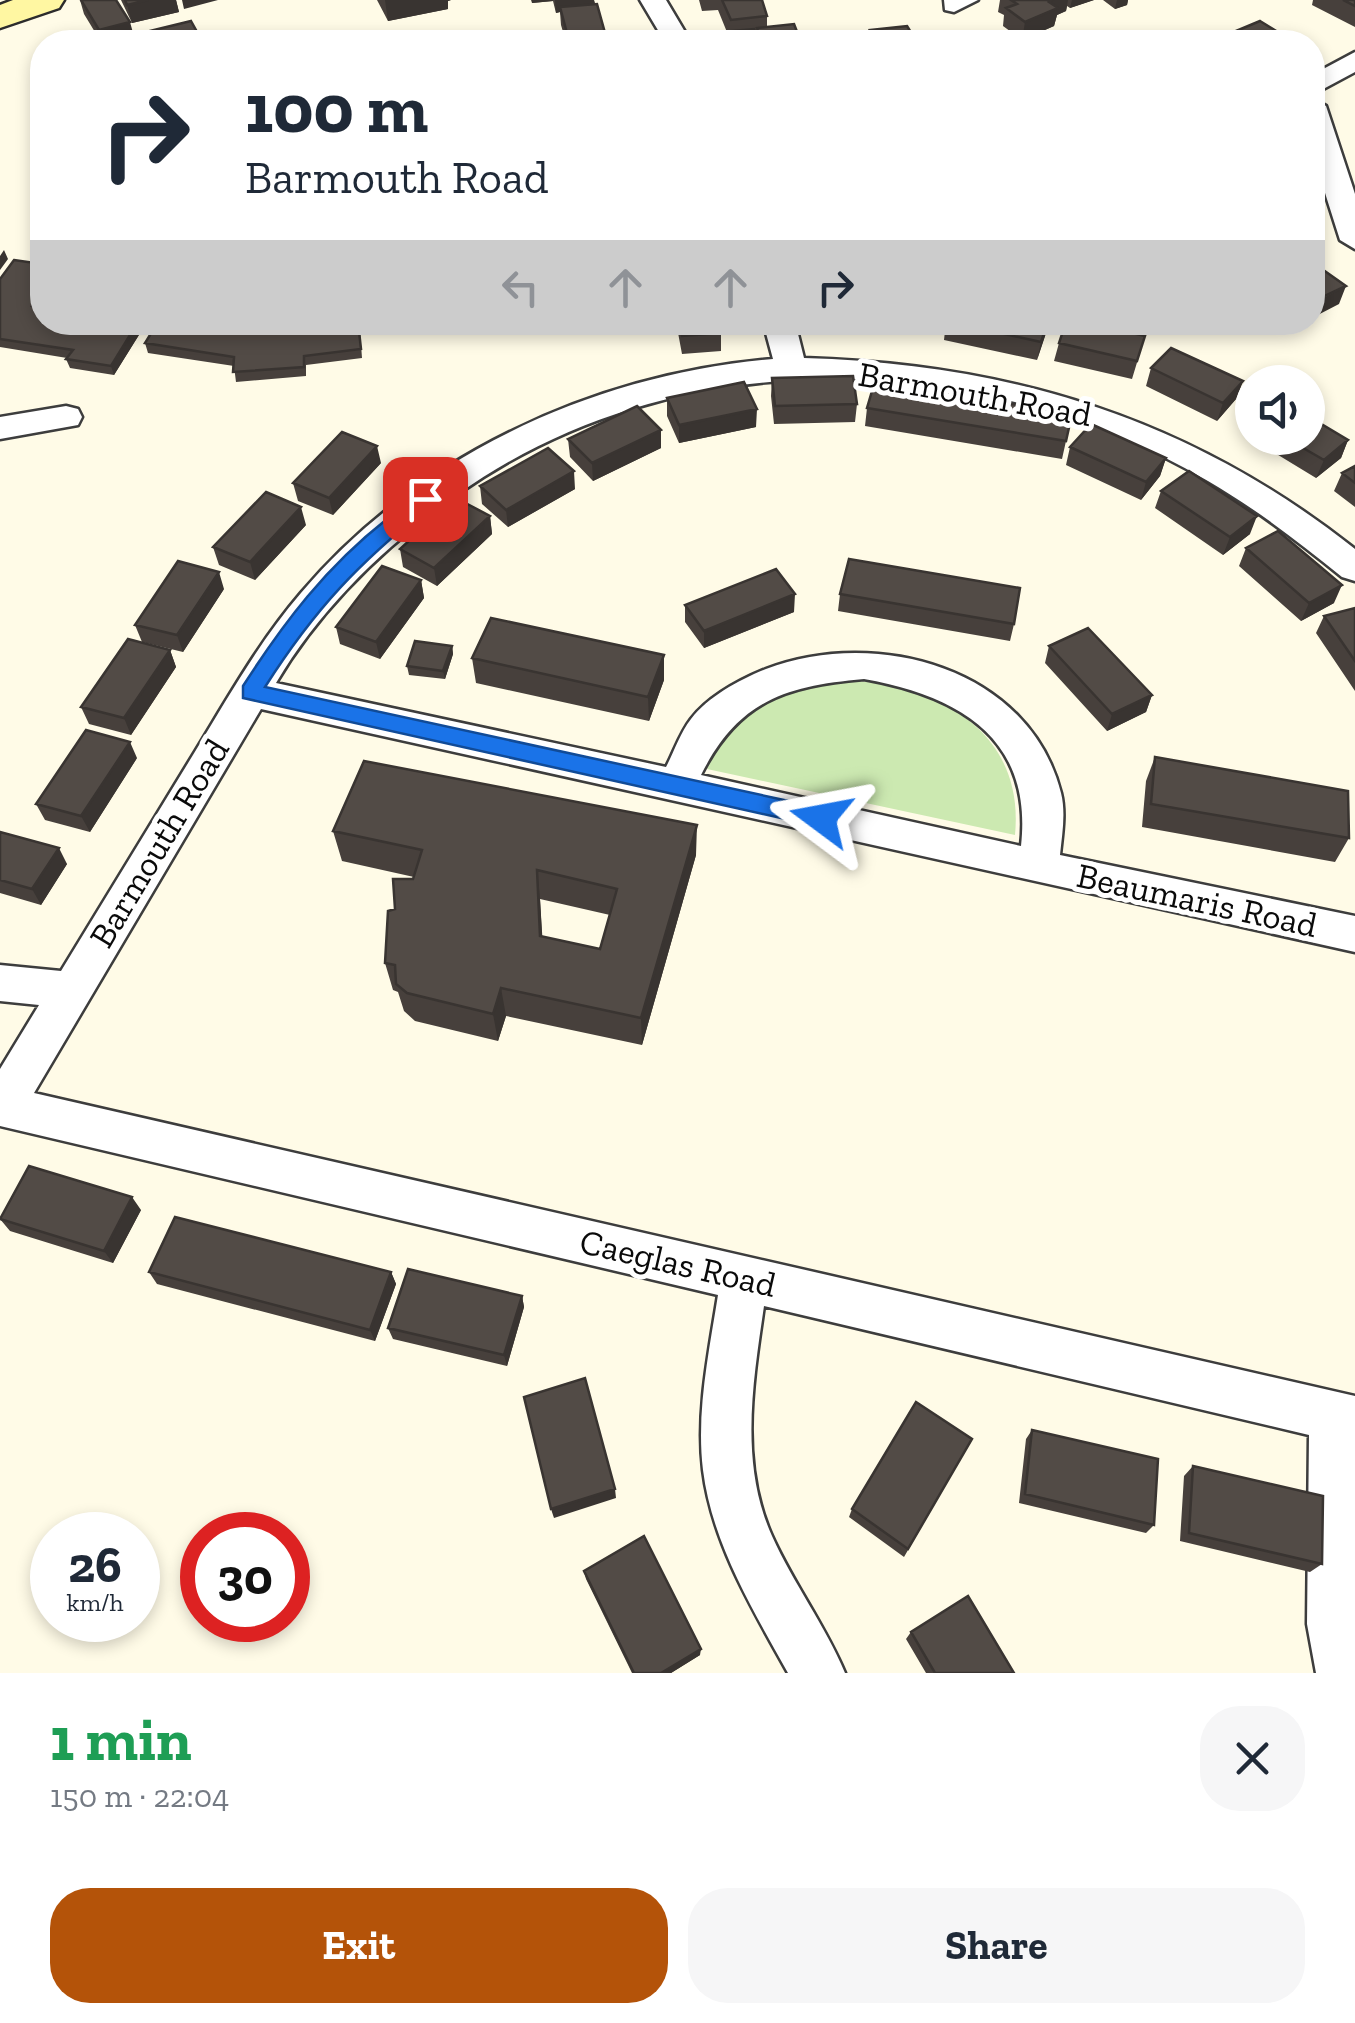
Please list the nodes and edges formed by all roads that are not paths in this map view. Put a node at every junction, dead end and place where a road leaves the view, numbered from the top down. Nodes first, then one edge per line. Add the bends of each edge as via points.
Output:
1 (46, 0) edge
2 (654, 0) edge
3 (0, 18) edge
4 (671, 30) edge
5 (1355, 60) edge
6 (1325, 79) edge
7 (1325, 148) edge
8 (1353, 238) edge
9 (782, 335) edge
10 (791, 368) junction
11 (66, 417) dead end
12 (0, 428) edge
13 (1355, 568) edge
14 (250, 692) junction
15 (676, 785) junction
16 (1039, 867) junction
17 (1355, 934) edge
18 (0, 983) edge
19 (69, 990) junction
20 (1, 1106) edge
21 (744, 1278) junction
22 (1345, 1419) edge
23 (818, 1673) edge
24 (1344, 1673) edge

1 - 3 main road
2 - 4 street
5 - 6 street
7 - 8 street
9 - 10 street
10 - 13 street, Barmouth Road via 933,379 1098,414 1250,493
10 - 14 street, Barmouth Road via 666,385 582,414 465,473 356,554 294,624
11 - 12 street
14 - 15 street, Beaumaris Road
14 - 19 street, Barmouth Road
15 - 16 street, Beaumaris Road
15 - 16 street, Beaumaris Road via 701,731 754,687 818,665 886,666 969,698 1018,744 1041,790
16 - 17 street, Beaumaris Road
18 - 19 street
19 - 20 street, Barmouth Road
20 - 21 street, Caeglas Road
21 - 22 street, Caeglas Road
21 - 23 street via 728,1470 742,1526
22 - 24 street via 1334,1624

